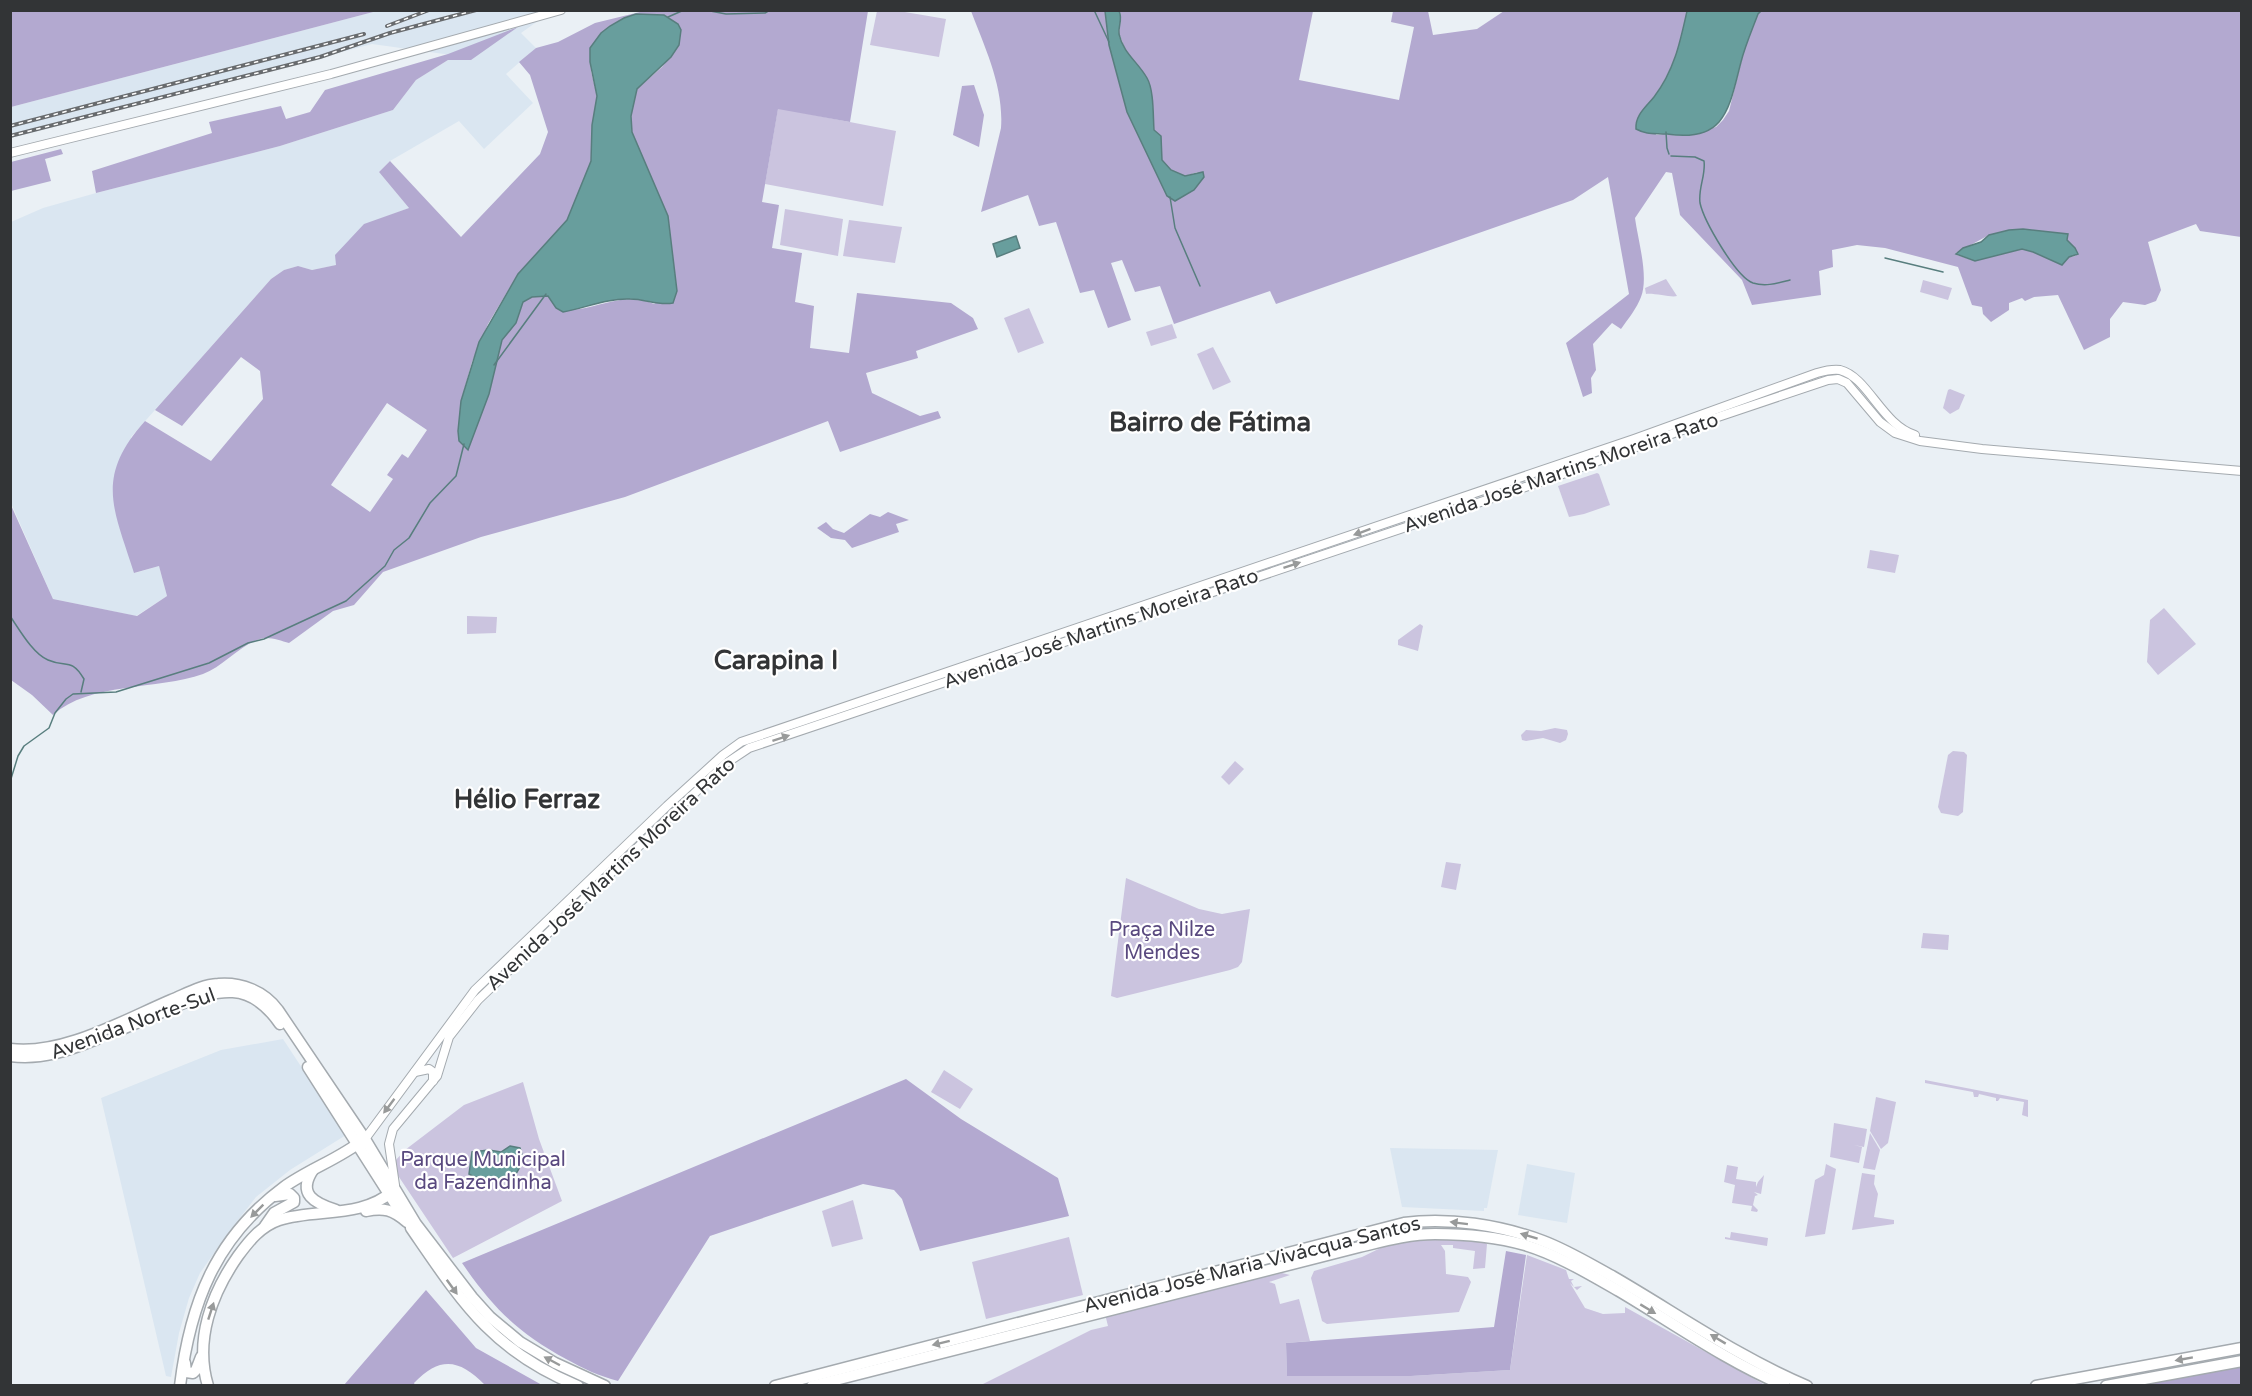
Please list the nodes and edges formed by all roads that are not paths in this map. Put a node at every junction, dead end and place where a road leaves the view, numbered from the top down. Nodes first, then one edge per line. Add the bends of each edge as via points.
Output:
1 (561, 10) edge
2 (10, 153) edge
3 (1997, 449) junction
4 (2241, 471) edge
5 (10, 1049) edge
6 (10, 1056) edge
7 (414, 1073) junction
8 (433, 1081) junction
9 (361, 1142) junction
10 (313, 1169) junction
11 (393, 1173) junction
12 (392, 1191) junction
13 (272, 1197) junction
14 (346, 1211) junction
15 (407, 1222) junction
16 (265, 1226) junction
17 (431, 1242) junction
18 (186, 1342) junction
19 (203, 1346) junction
20 (2241, 1348) edge
21 (2241, 1361) edge
22 (180, 1386) edge
23 (208, 1386) edge
24 (578, 1386) edge
25 (605, 1386) edge
26 (775, 1386) edge
27 (812, 1386) edge
28 (1785, 1386) edge
29 (1807, 1386) edge
30 (2036, 1386) edge
31 (2106, 1386) edge

1 - 2 street via 331,74
3 - 4 street
3 -> 7 street, Avenida José Martins Moreira Rato via 1909,434 1851,375 1828,370 741,742 667,806 475,990
8 -> 3 street, Avenida José Martins Moreira Rato via 449,1037 478,1000 725,764 749,748 1550,479 1828,380 1847,383 1880,422 1895,433 1920,441
5 - 9 main road, Avenida Norte-Sul via 43,1049 70,1042 210,985 244,987 274,1003
6 - 9 main road, Avenida Norte-Sul via 34,1058 70,1051 205,995 241,993 258,1000 275,1017
7 - 8 street via 429,1069
7 -> 9 street, Avenida José Martins Moreira Rato
8 - 11 street, Avenida José Martins Moreira Rato via 393,1129 389,1144
9 - 10 main road
9 - 12 main road
10 - 13 main road
10 - 14 main road via 307,1180 309,1196 319,1204
11 - 12 street, Avenida José Martins Moreira Rato
11 - 17 main road
12 - 14 main road via 370,1205
12 - 15 main road
12 - 17 main road
13 - 16 main road via 287,1193 295,1200 272,1215
13 -> 18 main road via 246,1222 218,1259 198,1300
14 - 15 main road via 386,1209
14 - 16 main road via 291,1216
15 -> 24 main road via 458,1296 488,1330 538,1367
19 -> 16 main road via 210,1310 224,1278 249,1241
25 -> 17 main road via 555,1363 506,1331 472,1297
18 - 19 main road via 188,1373 196,1370
18 - 22 main road
19 - 23 main road
20 -> 30 main road
21 - 31 main road
29 -> 26 main road, Avenida José Maria Vivácqua Santos via 1757,1362 1546,1242 1503,1229 1437,1220 1404,1223
27 -> 28 main road, Avenida José Maria Vivácqua Santos via 1359,1247 1435,1234 1490,1238 1545,1252

